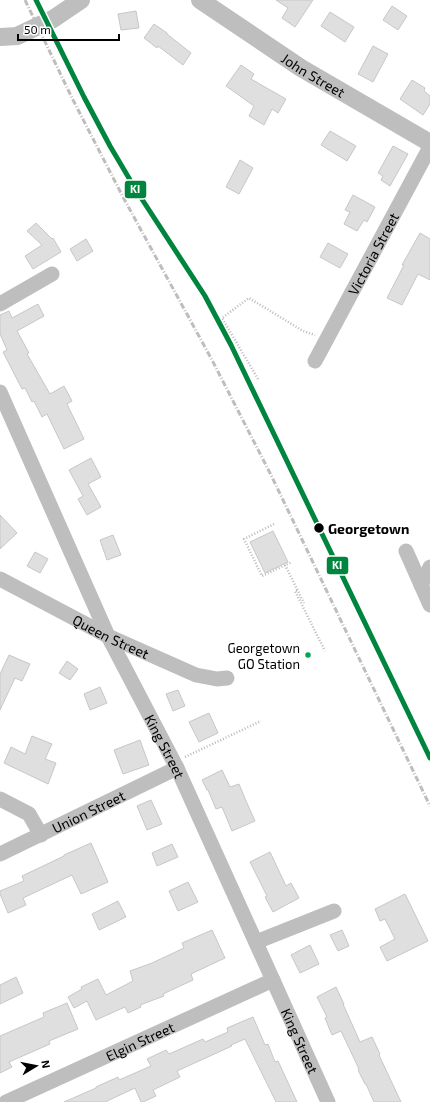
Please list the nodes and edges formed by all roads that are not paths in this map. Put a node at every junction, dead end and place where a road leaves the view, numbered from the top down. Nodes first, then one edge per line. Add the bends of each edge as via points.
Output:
1 (81, 0) edge
2 (200, 0) edge
3 (0, 37) edge
4 (430, 143) edge
5 (430, 147) edge
6 (52, 274) dead end
7 (0, 304) edge
8 (315, 361) dead end
9 (0, 392) edge
10 (406, 551) dead end
11 (430, 567) edge
12 (0, 579) edge
13 (421, 585) junction
14 (430, 605) edge
15 (108, 636) junction
16 (227, 678) dead end
17 (177, 768) junction
18 (0, 799) edge
19 (41, 834) junction
20 (0, 854) edge
21 (334, 910) dead end
22 (256, 942) junction
23 (272, 980) junction
24 (6, 1102) edge
25 (328, 1102) edge

1 - 3 street via 53,19 16,36
2 - 4 street, John Street via 301,68
5 - 8 street, Victoria Street
6 - 7 street
9 - 15 street, King Street
10 - 13 street
11 - 13 street
12 - 15 street, Queen Street
13 - 14 street
15 - 16 street, Queen Street via 196,675 217,680
15 - 17 street, King Street
17 - 19 street, Union Street
17 - 22 street, King Street
18 - 19 street via 29,814
19 - 20 street, Union Street
21 - 22 street
22 - 23 street, King Street
23 - 24 street, Elgin Street
23 - 25 street, King Street

